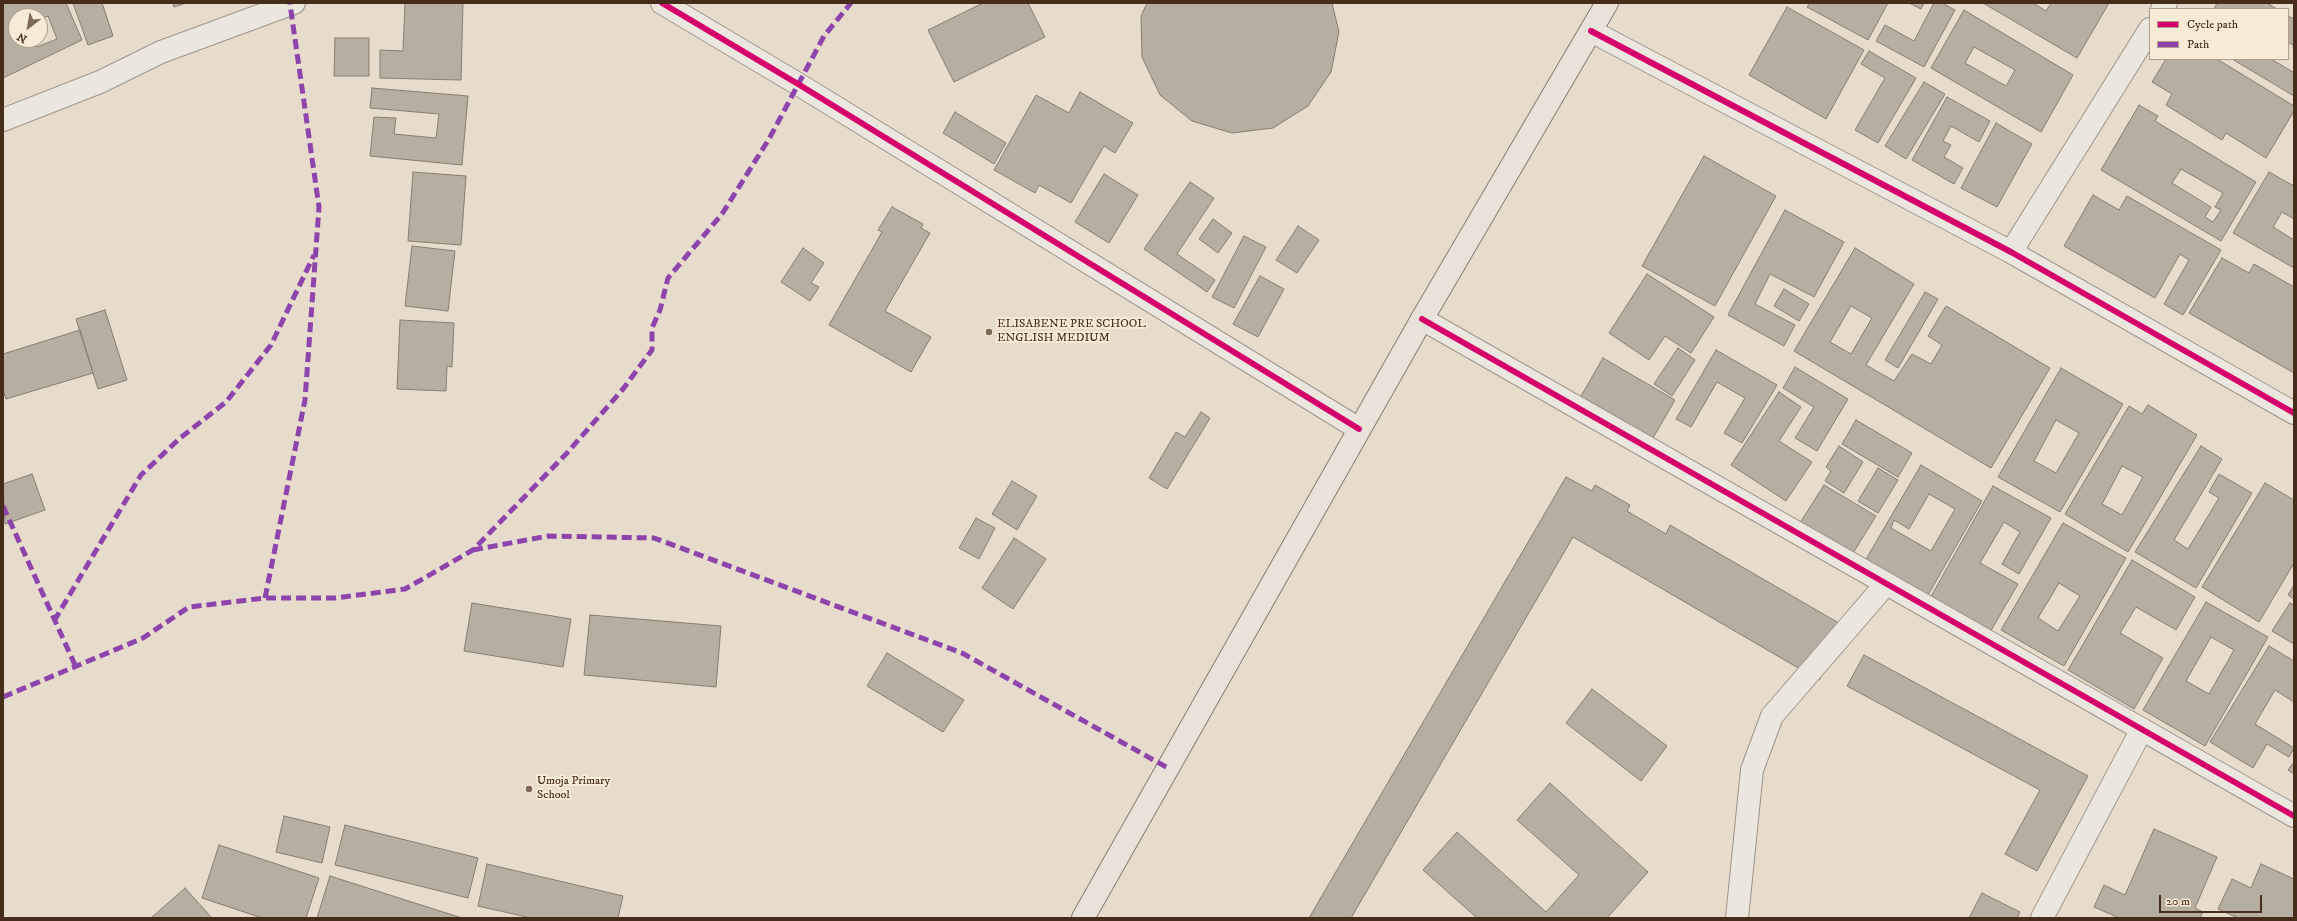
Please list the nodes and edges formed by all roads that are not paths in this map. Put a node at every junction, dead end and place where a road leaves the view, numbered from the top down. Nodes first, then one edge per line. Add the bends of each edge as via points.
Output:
1 (294, 3) edge
2 (662, 3) edge
3 (1607, 3) edge
4 (1590, 31) junction
5 (2149, 31) edge
6 (3, 120) edge
7 (2011, 252) junction
8 (1422, 319) junction
9 (2294, 413) edge
10 (1360, 429) junction
11 (1886, 584) junction
12 (2142, 730) junction
13 (2294, 816) edge
14 (1083, 918) edge
15 (1737, 918) edge
16 (2042, 918) edge

1 - 6 street via 161,52 100,82
2 - 10 street
3 - 4 highway
4 - 7 street
4 - 8 highway
5 - 7 street
7 - 9 street
8 - 10 highway
8 - 11 street
10 - 14 highway
11 - 12 street
11 - 15 street via 1772,716 1752,770
12 - 13 street
12 - 16 street

